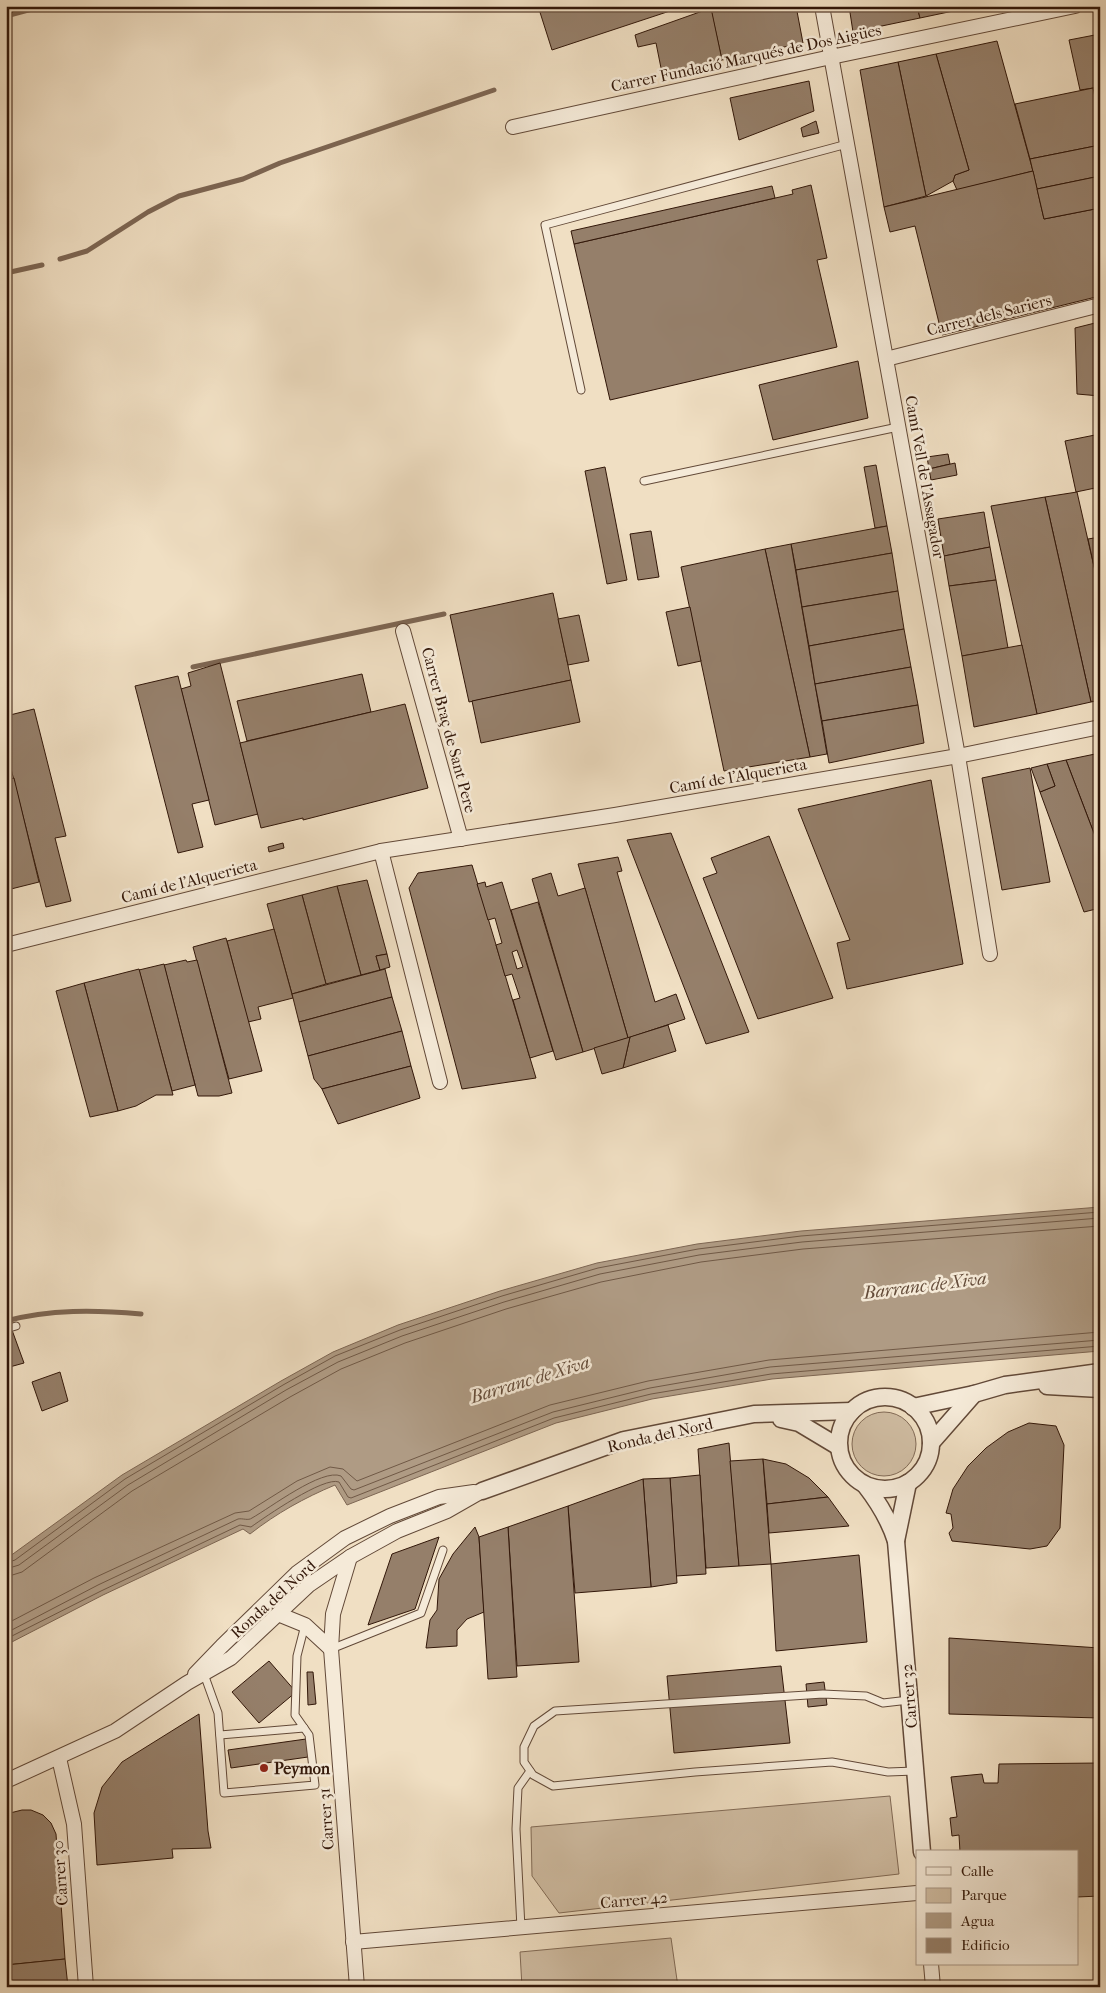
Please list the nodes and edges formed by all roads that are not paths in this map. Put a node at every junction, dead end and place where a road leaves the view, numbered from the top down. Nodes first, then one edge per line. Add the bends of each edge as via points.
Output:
1 (822, 6) edge
2 (1075, 6) edge
3 (831, 57) junction
4 (513, 127) dead end
5 (847, 144) junction
6 (1100, 305) edge
7 (886, 359) junction
8 (581, 390) dead end
9 (898, 428) junction
10 (644, 481) dead end
11 (403, 631) dead end
12 (1100, 727) edge
13 (958, 756) junction
14 (461, 839) junction
15 (381, 851) junction
16 (6, 945) edge
17 (990, 954) dead end
18 (440, 1082) dead end
19 (16, 1326) dead end
20 (6, 1329) edge
21 (1100, 1372) edge
22 (1005, 1385) junction
23 (1100, 1389) edge
24 (974, 1394) junction
25 (913, 1406) junction
26 (852, 1411) junction
27 (754, 1414) junction
28 (931, 1443) junction
29 (839, 1447) junction
30 (908, 1483) junction
31 (865, 1485) junction
32 (482, 1491) junction
33 (896, 1541) junction
34 (443, 1550) dead end
35 (350, 1557) junction
36 (278, 1614) junction
37 (305, 1625) junction
38 (331, 1649) junction
39 (204, 1674) junction
40 (187, 1683) junction
41 (909, 1700) junction
42 (304, 1728) junction
43 (220, 1735) junction
44 (59, 1758) junction
45 (530, 1770) junction
46 (915, 1772) junction
47 (6, 1780) edge
48 (922, 1850) edge
49 (916, 1893) edge
50 (521, 1928) junction
51 (354, 1942) junction
52 (931, 1966) edge
53 (86, 1987) edge
54 (357, 1987) edge
55 (933, 1987) edge

1 - 3 street, Camí Vell de l'Assagador
2 - 3 street, Carrer Fundació Marqués de Dos Aigües
3 - 4 street, Carrer Fundació Marqués de Dos Aigües
3 - 5 street, Camí Vell de l'Assagador
5 - 7 street, Camí Vell de l'Assagador
5 - 8 lane via 545,225
6 - 7 street, Carrer dels Sariers
7 - 9 street, Camí Vell de l'Assagador
9 - 10 lane
9 - 13 street, Camí Vell de l'Assagador
11 - 14 street, Carrer Braç de Sant Pere
12 - 13 street, Camí de l'Alquerieta
13 - 14 street, Camí de l'Alquerieta
13 - 17 street, Camí Vell de l'Assagador
14 - 15 street, Camí de l'Alquerieta
15 - 16 street, Camí de l'Alquerieta
15 - 18 street
19 - 20 lane
21 - 22 street
22 - 23 street
22 - 24 street
24 - 25 street
24 - 28 street
25 - 26 street via 902,1400 882,1398 862,1403
25 - 28 street via 926,1423
26 - 27 street, Ronda del Nord
26 - 29 street via 844,1421
27 - 29 street, Ronda del Nord via 799,1423
27 - 32 street, Ronda del Nord via 624,1440
28 - 30 street via 921,1472
29 - 31 street via 847,1470
30 - 31 street via 880,1489
30 - 33 street, Carrer 32
31 - 33 street, Carrer 32 via 880,1504
32 - 35 street, Ronda del Nord
32 - 40 street, Ronda del Nord via 439,1497 345,1538 297,1573
33 - 41 street, Carrer 32
34 - 38 lane via 420,1613
35 - 36 street, Ronda del Nord via 309,1585
35 - 38 street, Carrer 31 via 333,1614
36 - 37 street
36 - 39 street, Ronda del Nord via 231,1658
37 - 38 street
37 - 42 lane via 297,1656 294,1715
38 - 51 street, Carrer 31
39 - 40 street, Ronda del Nord
39 - 43 lane via 218,1713
40 - 44 street, Ronda del Nord via 115,1731
41 - 45 lane via 883,1703 866,1696 823,1694 555,1712 534,1726 524,1747 524,1762
41 - 46 street, Carrer 32
42 - 43 lane
42 - 43 lane via 309,1735 315,1785 224,1793
44 - 47 street, Ronda del Nord
44 - 53 street, Carrer 30 via 74,1824
45 - 46 lane via 552,1786 832,1762 888,1772
45 - 50 lane via 518,1788 516,1829
46 - 48 street, Carrer 32
49 - 50 street, Carrer 42
50 - 51 street, Carrer 42
51 - 54 street, Carrer 31
52 - 55 street

